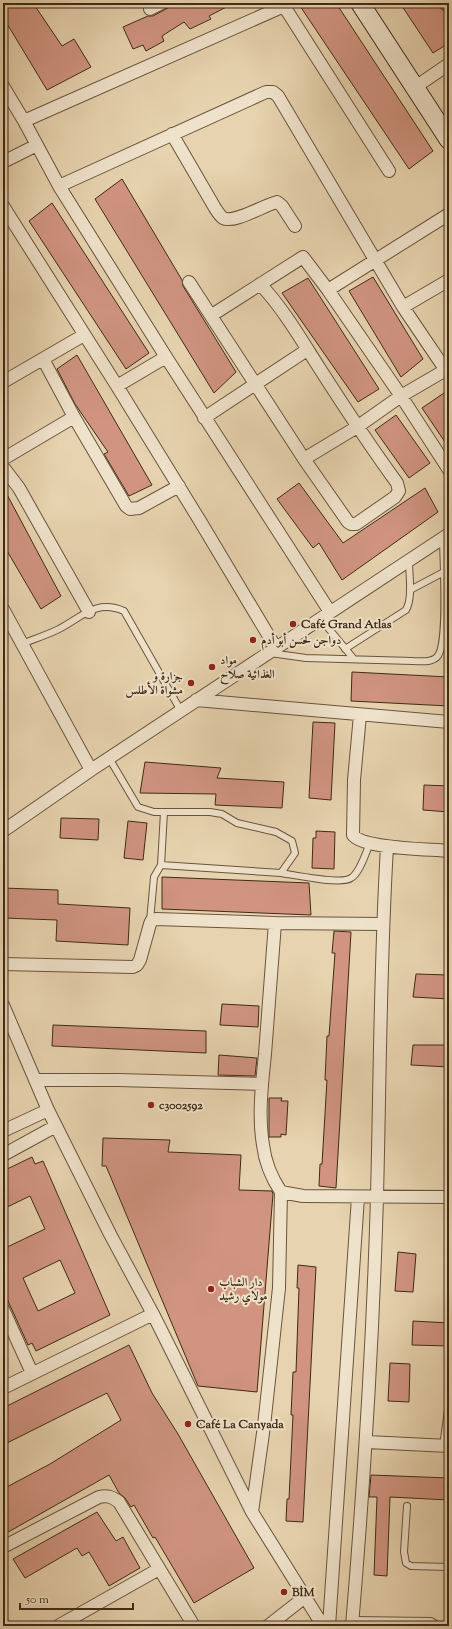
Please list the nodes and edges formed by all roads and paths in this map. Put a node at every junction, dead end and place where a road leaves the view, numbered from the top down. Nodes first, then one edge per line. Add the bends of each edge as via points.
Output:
1 (162, 3) edge
2 (360, 3) edge
3 (446, 3) edge
4 (283, 4) edge
5 (449, 5) edge
6 (150, 9) dead end
7 (449, 64) edge
8 (3, 86) edge
9 (414, 88) junction
10 (24, 121) junction
11 (172, 134) junction
12 (449, 140) edge
13 (37, 145) junction
14 (3, 162) edge
15 (390, 171) dead end
16 (59, 186) junction
17 (3, 206) edge
18 (449, 214) edge
19 (294, 226) dead end
20 (376, 260) junction
21 (449, 280) edge
22 (189, 282) dead end
23 (260, 284) junction
24 (328, 290) junction
25 (403, 307) junction
26 (212, 315) junction
27 (84, 335) junction
28 (307, 350) junction
29 (166, 357) junction
30 (42, 359) junction
31 (448, 371) edge
32 (3, 382) edge
33 (256, 383) junction
34 (117, 386) junction
35 (401, 396) junction
36 (74, 417) junction
37 (204, 418) junction
38 (357, 427) junction
39 (3, 459) edge
40 (304, 459) junction
41 (3, 467) edge
42 (449, 470) edge
43 (179, 486) junction
44 (446, 536) edge
45 (409, 560) junction
46 (444, 572) junction
47 (410, 590) junction
48 (3, 609) edge
49 (89, 612) junction
50 (325, 615) junction
51 (22, 644) junction
52 (345, 649) junction
53 (272, 650) junction
54 (353, 658) junction
55 (196, 700) junction
56 (181, 711) junction
57 (360, 715) junction
58 (449, 722) edge
59 (108, 758) junction
60 (91, 770) junction
61 (164, 812) junction
62 (3, 831) edge
63 (370, 843) junction
64 (387, 847) junction
65 (449, 851) edge
66 (161, 865) junction
67 (281, 873) junction
68 (276, 923) junction
69 (150, 924) junction
70 (383, 924) junction
71 (3, 964) edge
72 (3, 1005) edge
73 (36, 1080) junction
74 (262, 1084) junction
75 (48, 1110) junction
76 (56, 1126) junction
77 (3, 1131) edge
78 (3, 1154) edge
79 (281, 1192) junction
80 (358, 1197) junction
81 (377, 1197) junction
82 (449, 1197) edge
83 (3, 1309) edge
84 (154, 1314) junction
85 (32, 1373) junction
86 (3, 1388) edge
87 (449, 1404) edge
88 (367, 1442) junction
89 (446, 1446) edge
90 (407, 1506) dead end
91 (252, 1512) junction
92 (3, 1547) edge
93 (449, 1567) edge
94 (159, 1569) junction
95 (305, 1597) junction
96 (352, 1623) edge
97 (386, 1623) edge
98 (58, 1626) edge
99 (194, 1626) edge
100 (268, 1626) edge
101 (323, 1626) edge
102 (328, 1626) edge
103 (439, 1626) edge

1 - 6 street
2 - 9 street
3 - 5 street
4 - 10 street
4 - 15 street
7 - 9 street
8 - 10 street
9 - 12 street
10 - 13 street
11 - 16 street
11 - 19 street via 223,218 243,216 277,202
11 - 20 street via 266,92 273,92 278,96
13 - 14 street
13 - 16 street
16 - 29 street
17 - 27 street
18 - 20 street
20 - 24 street
20 - 25 street
21 - 25 street
22 - 26 street
23 - 24 street via 304,256
23 - 26 street
23 - 28 street
24 - 35 street
25 - 31 street
26 - 33 street
27 - 30 street
27 - 34 street
28 - 33 street
28 - 38 street
29 - 34 street
29 - 37 street
30 - 32 street
30 - 36 street
31 - 35 street
33 - 37 street
33 - 40 street
34 - 43 street
35 - 38 street
35 - 42 street
36 - 39 street
36 - 43 street via 130,509 139,508
37 - 50 street
38 - 40 street
38 - 40 street via 397,484 399,491 395,497 356,524 348,522
41 - 49 street via 19,488
43 - 53 street
44 - 45 street
44 - 46 lane
45 - 47 lane
45 - 50 street
46 - 47 lane
46 - 54 lane via 444,627 441,650 436,658 429,661
47 - 52 lane via 406,610
48 - 51 street
49 - 51 lane via 47,635
49 - 56 lane via 105,606 124,611
50 - 52 lane
50 - 53 street
51 - 60 street
52 - 54 lane
53 - 54 lane via 306,658
53 - 55 street
55 - 56 street
55 - 57 street
56 - 59 street
57 - 58 street
57 - 63 street via 354,780 353,835 359,841
59 - 60 street
59 - 61 lane via 138,807
60 - 62 street
61 - 66 lane
61 - 67 lane via 222,814 237,823 276,832 292,841 295,853
63 - 64 street
63 - 67 lane via 358,871 351,879 341,881
64 - 65 street
64 - 70 street
66 - 67 lane
66 - 69 lane via 154,877
68 - 69 street via 156,919
68 - 70 street
68 - 74 street
69 - 71 street via 140,960 133,967
70 - 81 street
72 - 73 street
73 - 74 street
73 - 75 street
74 - 79 street via 262,1144 273,1180
75 - 76 street
75 - 77 street
76 - 78 street
76 - 84 street via 110,1234
79 - 80 street via 303,1196
79 - 91 street via 279,1288
80 - 81 street
80 - 102 street
81 - 82 street
81 - 88 street
83 - 85 street
84 - 85 street
84 - 91 street
85 - 86 street
87 - 89 lane
88 - 89 street
88 - 96 street
90 - 93 lane via 404,1552 406,1563 411,1566
91 - 95 street
92 - 94 street via 106,1496 119,1502
94 - 98 street
94 - 99 street
95 - 100 street
95 - 101 street
96 - 97 lane
97 - 103 lane via 431,1621

